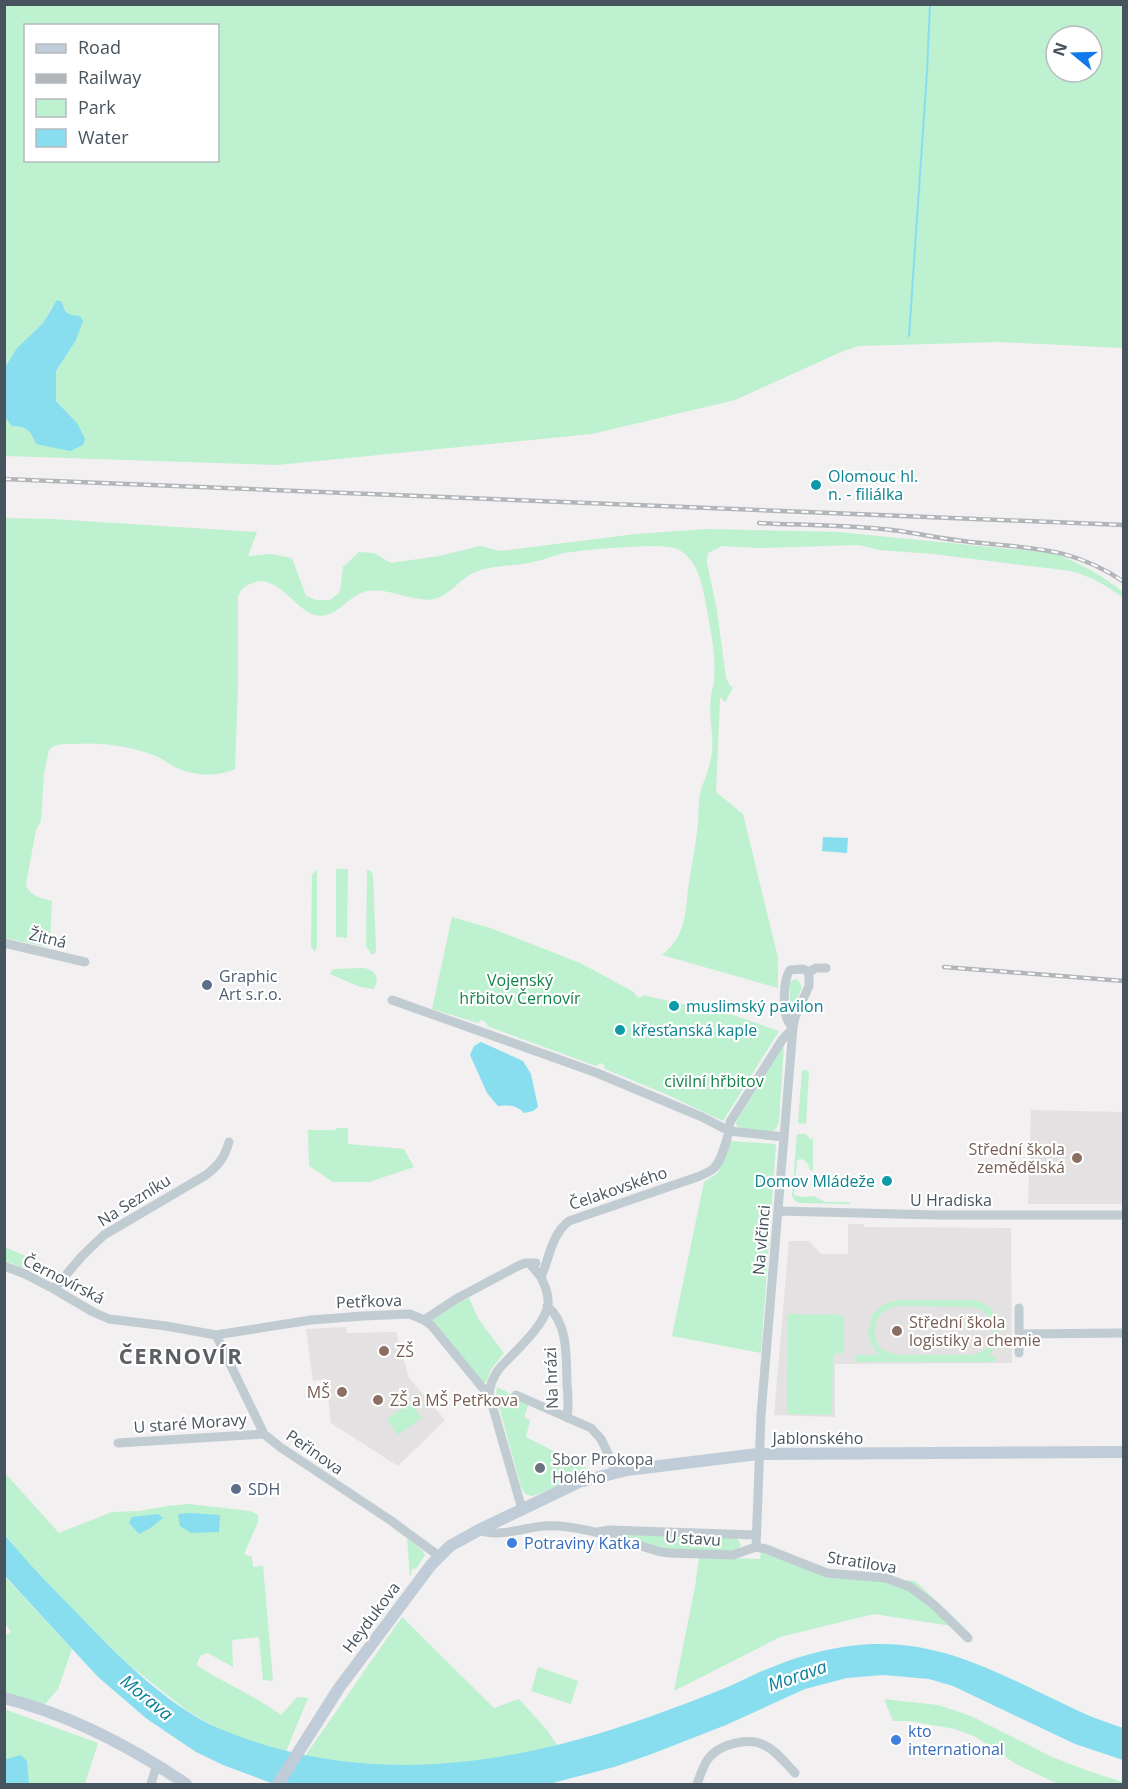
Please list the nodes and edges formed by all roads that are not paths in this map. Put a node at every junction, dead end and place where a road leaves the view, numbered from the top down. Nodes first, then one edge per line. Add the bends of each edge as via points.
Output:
1 (4, 943) edge
2 (85, 962) dead end
3 (826, 969) dead end
4 (809, 972) junction
5 (392, 1000) dead end
6 (793, 1028) junction
7 (729, 1131) junction
8 (784, 1137) junction
9 (229, 1142) dead end
10 (778, 1211) junction
11 (1124, 1215) edge
12 (530, 1263) junction
13 (545, 1265) junction
14 (4, 1266) edge
15 (541, 1277) junction
16 (54, 1289) junction
17 (548, 1306) junction
18 (1019, 1308) dead end
19 (424, 1320) junction
20 (1124, 1333) edge
21 (1019, 1334) junction
22 (216, 1335) junction
23 (1019, 1353) dead end
24 (489, 1394) junction
25 (516, 1395) dead end
26 (567, 1418) junction
27 (264, 1434) junction
28 (118, 1443) dead end
29 (1124, 1452) edge
30 (758, 1454) junction
31 (615, 1472) junction
32 (522, 1509) junction
33 (479, 1530) junction
34 (593, 1532) junction
35 (756, 1535) junction
36 (756, 1547) junction
37 (439, 1556) junction
38 (968, 1638) dead end
39 (4, 1698) edge
40 (157, 1764) junction
41 (795, 1773) dead end
42 (151, 1785) edge
43 (186, 1785) edge
44 (278, 1785) edge
45 (697, 1785) edge

1 - 2 street, Žitná
3 - 4 street
4 - 6 street, Na vlčinci via 809,986
4 - 6 street, Na vlčinci via 790,970 786,977 787,1019
5 - 7 street via 597,1073
6 - 7 street, Čelakovského via 730,1122
6 - 8 street, Na vlčinci
7 - 8 street
7 - 13 street, Čelakovského via 718,1163 705,1174 569,1221 555,1237
8 - 10 street, Na vlčinci
9 - 16 street, Na Sezníku via 216,1167 104,1234
10 - 11 street, U Hradiska
10 - 30 street, Na vlčinci
12 - 13 street
12 - 15 street
12 - 19 street via 456,1299
13 - 15 street, Čelakovského
14 - 16 street, Černovírská
15 - 17 street, Na hrázi
16 - 22 street, Černovírská via 109,1318
17 - 24 street via 538,1325 493,1377
17 - 26 street, Na hrázi via 565,1345
18 - 21 street
19 - 22 street, Petřkova via 405,1314 321,1318
19 - 24 street, Petřkova
20 - 21 street
21 - 23 street
22 - 27 street, Peřinova
24 - 32 street
25 - 26 street
26 - 31 street via 596,1433
27 - 28 street, U staré Moravy
27 - 37 street, Peřinova
29 - 30 street, Jablonského
30 - 31 street, Jablonského
30 - 35 street
31 - 32 street, Jablonského via 579,1482
32 - 33 street, Heydukova
33 - 34 street, U stavu via 492,1533 545,1526
33 - 37 street, Heydukova
34 - 35 street, U stavu
34 - 36 street, U stavu via 665,1552 733,1555
35 - 36 street
36 - 38 street, Stratilova via 827,1573 886,1578 910,1587
37 - 44 street, Heydukova via 363,1654
39 - 40 street via 116,1736
40 - 42 street
40 - 43 street
41 - 45 street via 765,1745 739,1741 711,1755

